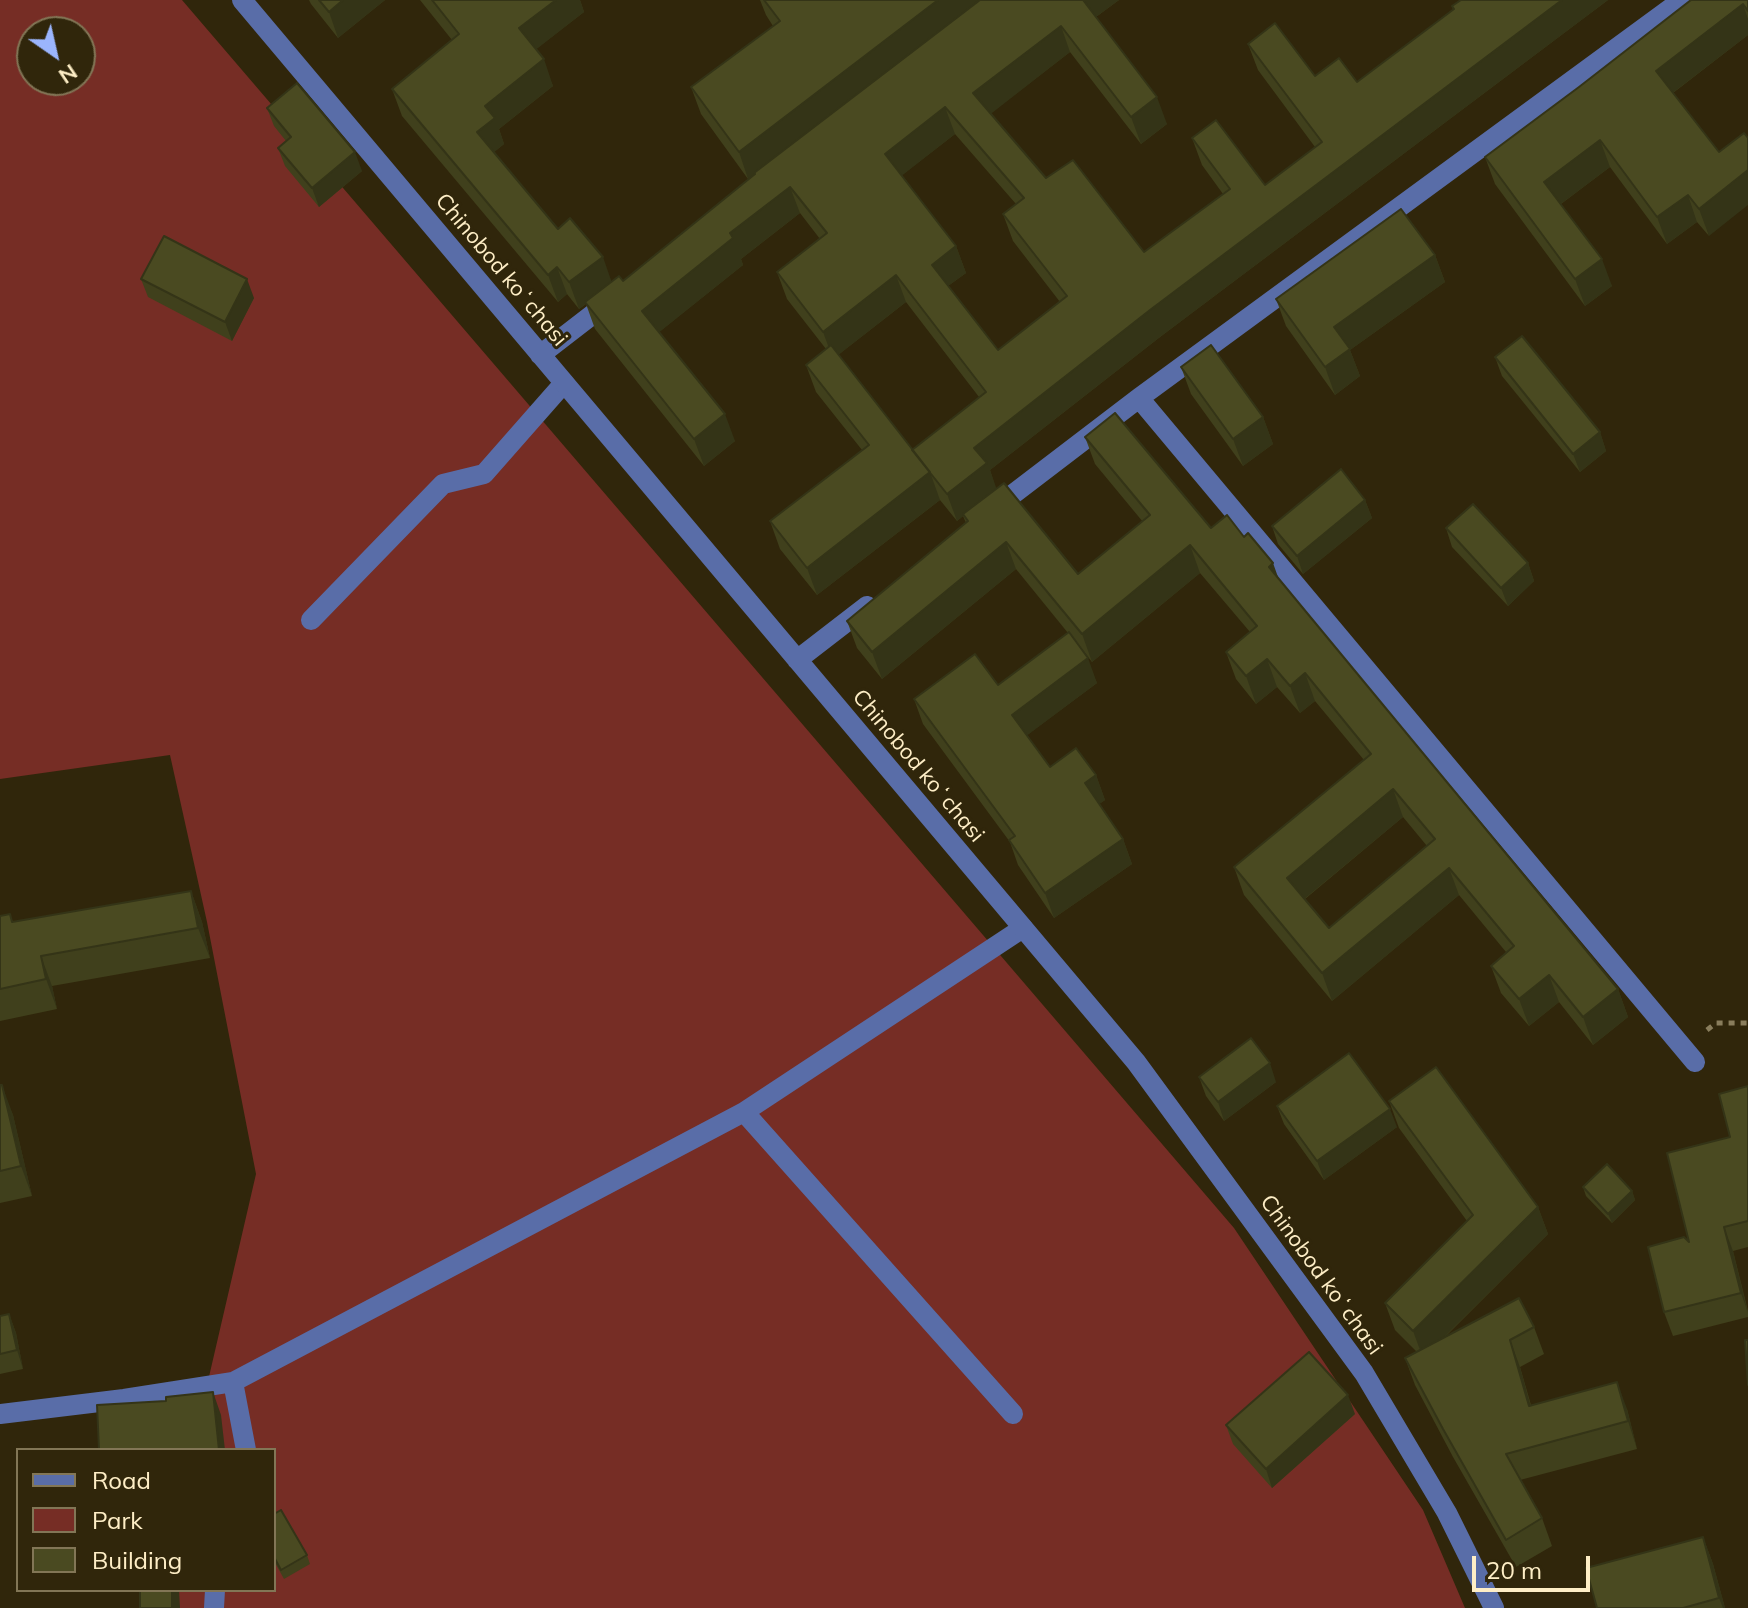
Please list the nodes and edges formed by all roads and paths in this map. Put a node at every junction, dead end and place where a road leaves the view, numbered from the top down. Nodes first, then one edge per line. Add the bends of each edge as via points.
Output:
1 (1682, 0) edge
2 (251, 3) edge
3 (628, 287) edge
4 (540, 355) junction
5 (564, 383) junction
6 (1139, 398) junction
7 (974, 524) edge
8 (886, 592) edge
9 (311, 620) dead end
10 (797, 660) junction
11 (1023, 928) junction
12 (1748, 1023) edge
13 (1689, 1055) joint
14 (744, 1112) junction
15 (233, 1382) junction
16 (0, 1414) edge
17 (1013, 1414) dead end
18 (246, 1448) edge
19 (1494, 1608) edge

1 - 6 street
2 - 4 street, Chinobod koʻchasi
3 - 4 street
4 - 5 street, Chinobod koʻchasi
5 - 9 street via 484,474 443,484
5 - 10 street, Chinobod koʻchasi
6 - 7 street
6 - 13 street
8 - 10 street
10 - 11 street, Chinobod koʻchasi
11 - 14 street
11 - 19 street, Chinobod koʻchasi via 1136,1062 1364,1373 1447,1513
12 - 13 path via 1716,1023
14 - 15 street
14 - 17 street
15 - 16 street
15 - 18 street

